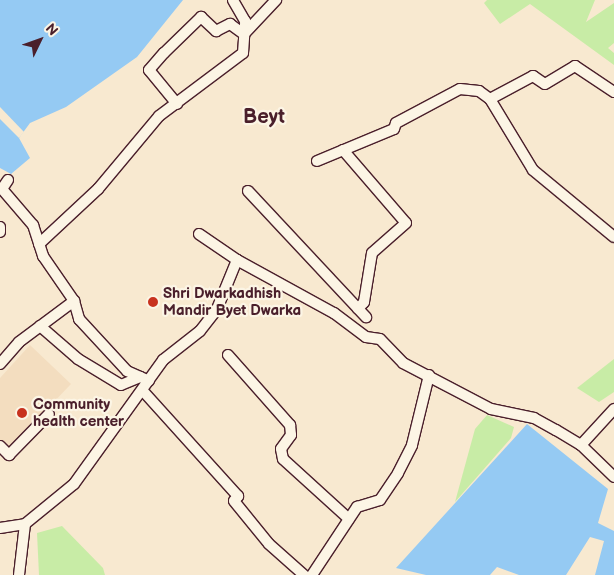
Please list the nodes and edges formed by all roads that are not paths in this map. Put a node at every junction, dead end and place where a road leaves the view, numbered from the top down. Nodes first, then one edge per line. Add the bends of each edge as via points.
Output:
1 (233, 0) edge
2 (276, 0) edge
3 (244, 34) junction
4 (614, 92) edge
5 (490, 99) junction
6 (177, 104) junction
7 (343, 150) junction
8 (317, 161) dead end
9 (8, 180) dead end
10 (248, 191) dead end
11 (0, 227) edge
12 (0, 232) edge
13 (199, 234) dead end
14 (614, 237) edge
15 (39, 244) junction
16 (237, 260) junction
17 (74, 301) junction
18 (358, 309) junction
19 (366, 318) dead end
20 (40, 326) junction
21 (228, 355) dead end
22 (0, 364) edge
23 (429, 375) junction
24 (144, 379) junction
25 (143, 391) junction
26 (614, 409) edge
27 (48, 414) dead end
28 (581, 445) junction
29 (0, 446) edge
30 (614, 477) edge
31 (349, 519) junction
32 (25, 524) junction
33 (0, 528) edge
34 (20, 575) edge
35 (304, 575) edge
36 (312, 575) edge

1 - 3 street via 245,21
2 - 3 street
3 - 6 street via 243,53
3 - 6 street via 230,24 216,31 200,17 164,53 149,70
4 - 5 street via 575,66 545,84 533,76
5 - 7 street via 480,91 460,89 396,123 394,129
5 - 14 street via 533,170
6 - 15 street via 159,116 98,189
7 - 8 street
7 - 18 street via 406,223 372,253 364,302
9 - 15 street via 2,189 33,225
10 - 18 street
11 - 12 street
13 - 16 street
15 - 17 street
16 - 23 street via 334,313 366,336 380,338 403,363
16 - 24 street via 217,309 200,331
17 - 20 street
17 - 24 street via 79,319 127,371
18 - 19 street
20 - 22 street
20 - 24 street via 78,359 121,385
21 - 31 street via 290,425 291,435 281,449 283,459
23 - 28 street via 491,408 534,418
23 - 31 street via 412,445 398,473 380,500 357,507
24 - 25 street
25 - 32 street via 74,484
25 - 35 street via 238,496 234,501 269,544
26 - 28 street
27 - 29 street via 9,454
28 - 30 street
31 - 36 street
32 - 33 street
32 - 34 street

